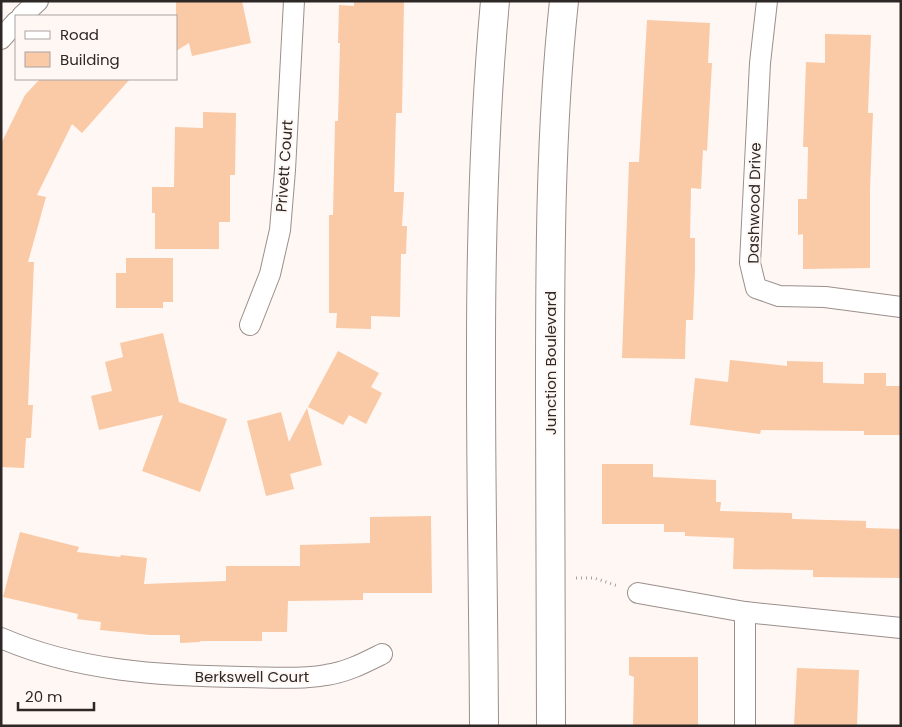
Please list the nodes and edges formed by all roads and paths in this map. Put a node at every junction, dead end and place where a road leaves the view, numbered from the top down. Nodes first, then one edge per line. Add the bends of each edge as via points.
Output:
1 (38, 1) edge
2 (294, 1) edge
3 (495, 1) edge
4 (564, 1) edge
5 (767, 1) edge
6 (23, 15) edge
7 (15, 23) edge
8 (1, 39) edge
9 (901, 307) edge
10 (250, 325) dead end
11 (550, 578) junction
12 (638, 593) joint
13 (745, 612) junction
14 (901, 628) edge
15 (1, 638) edge
16 (382, 654) dead end
17 (484, 726) edge
18 (551, 726) edge
19 (745, 726) edge

1 - 6 street
2 - 10 street, Privett Court via 280,230 270,274
3 - 17 main road via 483,162 480,300
4 - 11 main road, Junction Boulevard via 552,168
5 - 9 street, Dashwood Drive via 759,72 750,263 756,288 779,296 826,297
7 - 8 street
11 - 12 path via 594,578
11 - 18 main road, Junction Boulevard
12 - 13 street
13 - 14 street
13 - 19 street
15 - 16 street, Berkswell Court via 49,655 96,665 181,676 300,678 352,669

